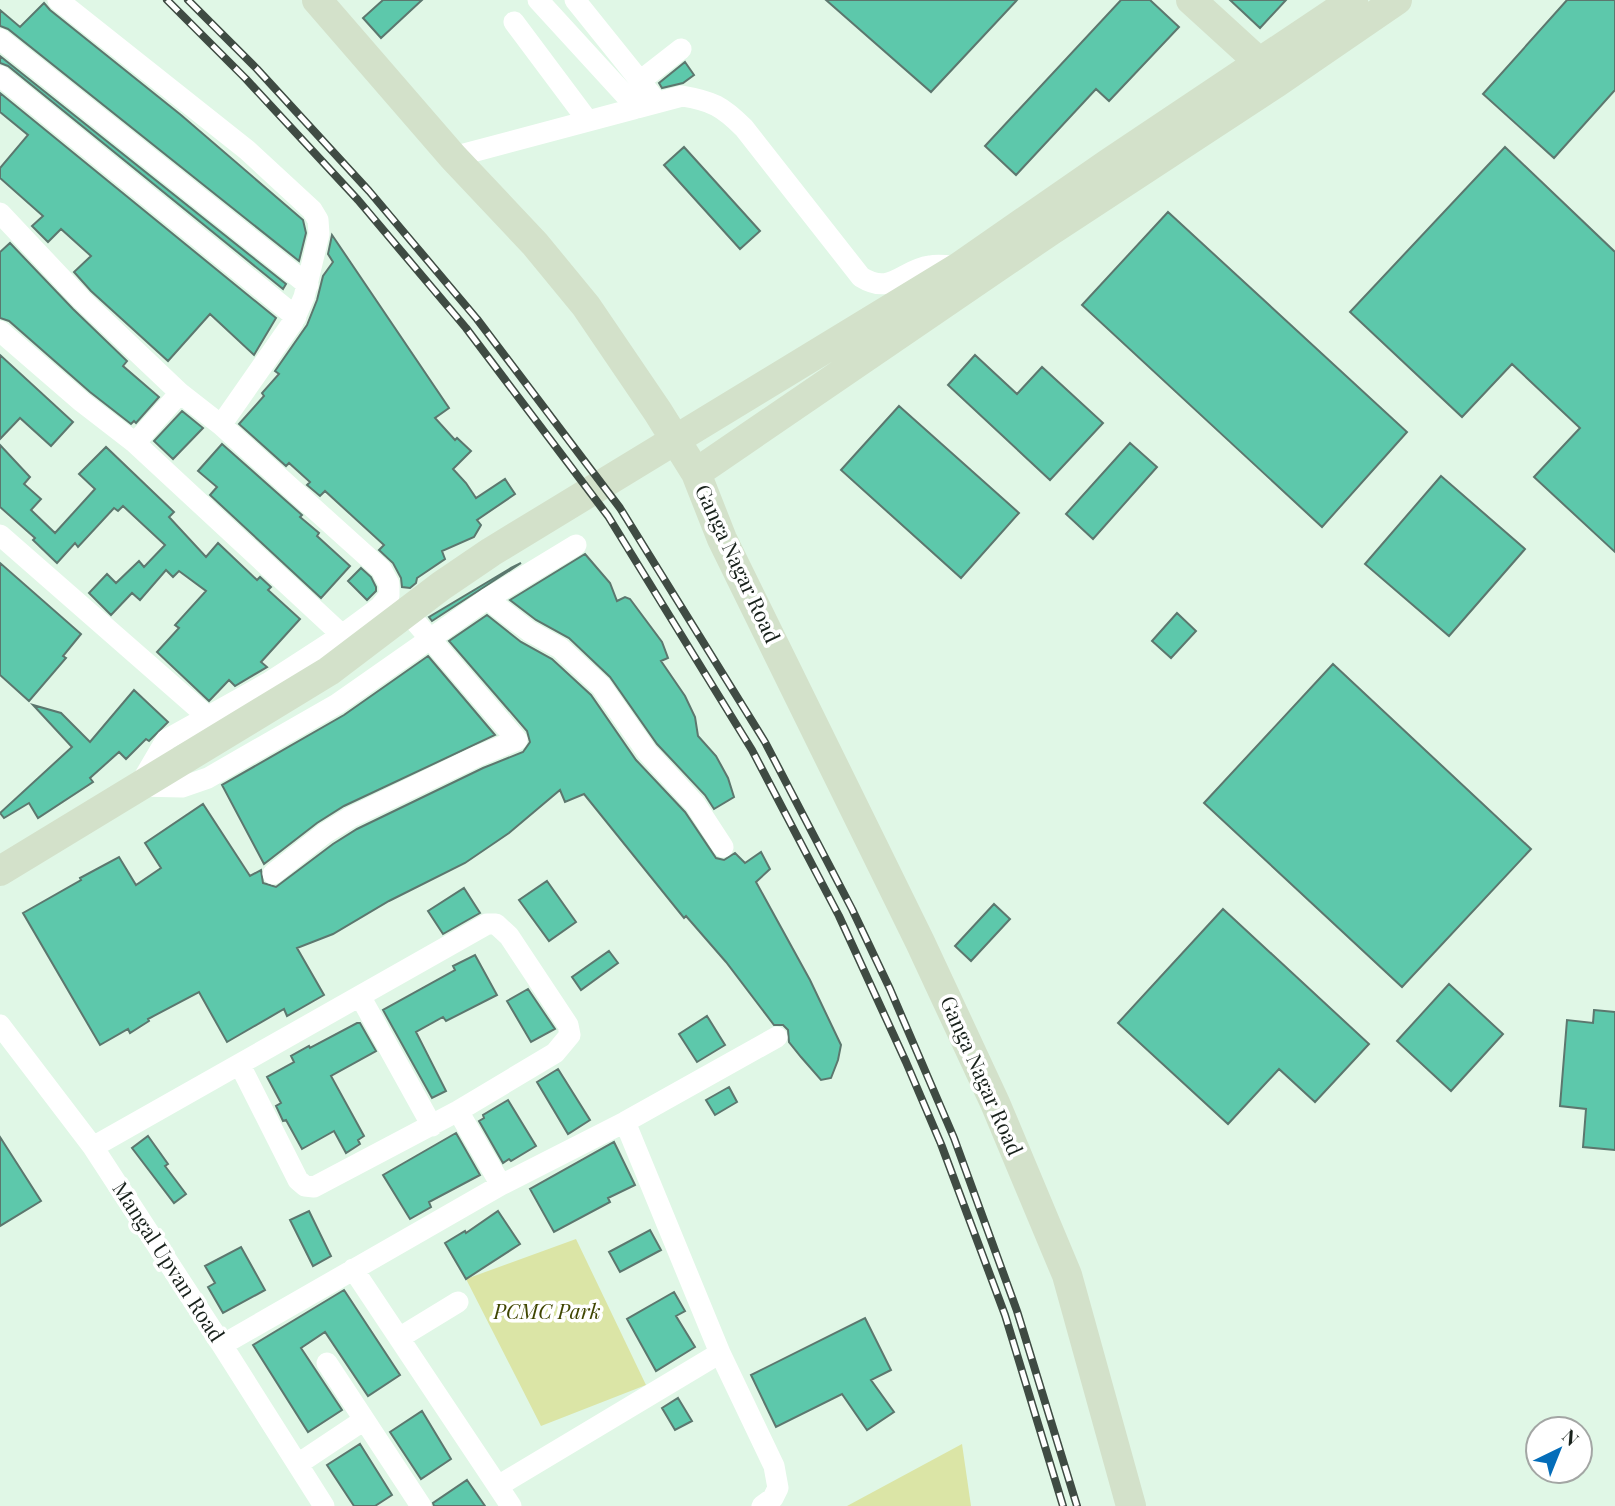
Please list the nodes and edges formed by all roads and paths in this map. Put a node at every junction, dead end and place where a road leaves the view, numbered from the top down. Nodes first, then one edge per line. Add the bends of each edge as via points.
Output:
1 (58, 0) edge
2 (317, 0) edge
3 (538, 0) edge
4 (575, 0) edge
5 (1191, 0) edge
6 (1353, 0) edge
7 (1397, 0) edge
8 (514, 22) dead end
9 (0, 39) edge
10 (681, 49) dead end
11 (1267, 73) junction
12 (0, 76) edge
13 (640, 81) junction
14 (647, 105) junction
15 (588, 121) junction
16 (453, 157) junction
17 (0, 213) edge
18 (968, 274) junction
19 (308, 285) junction
20 (296, 317) junction
21 (0, 331) edge
22 (180, 393) junction
23 (221, 425) junction
24 (135, 443) junction
25 (696, 473) junction
26 (0, 535) edge
27 (576, 545) dead end
28 (488, 599) junction
29 (407, 612) junction
30 (342, 635) junction
31 (430, 638) junction
32 (214, 728) junction
33 (139, 786) junction
34 (723, 847) dead end
35 (0, 871) edge
36 (273, 874) dead end
37 (360, 996) junction
38 (0, 1025) edge
39 (778, 1037) dead end
40 (240, 1065) junction
41 (458, 1111) junction
42 (625, 1122) junction
43 (432, 1126) junction
44 (93, 1147) junction
45 (500, 1185) junction
46 (353, 1269) junction
47 (458, 1302) dead end
48 (399, 1338) junction
49 (222, 1345) junction
50 (720, 1353) junction
51 (327, 1363) dead end
52 (365, 1420) junction
53 (298, 1464) junction
54 (498, 1486) junction
55 (417, 1505) edge
56 (324, 1506) edge
57 (511, 1506) edge
58 (762, 1506) edge
59 (1131, 1506) edge

1 - 19 street via 247,150 312,210 320,234
2 - 16 street
3 - 14 street
4 - 13 street
5 - 11 street
6 - 11 street
7 - 11 street
8 - 15 street
9 - 19 street
10 - 13 street
11 - 18 street
12 - 20 street
13 - 14 street
14 - 15 street
14 - 18 street via 682,96 709,100 725,109 861,277 874,285 886,285 930,266
15 - 16 street
16 - 25 street via 535,243 586,306
17 - 22 street via 82,300
18 - 25 street, Ganga Nagar Road
18 - 29 street via 706,421 491,552
19 - 20 street
20 - 23 street
21 - 24 street
22 - 23 street
22 - 24 street
23 - 30 street via 381,569 389,596
24 - 30 street
25 - 59 street, Ganga Nagar Road via 722,539 1000,1115 1066,1275
26 - 32 street
27 - 28 street
28 - 31 street
28 - 34 street via 560,648 601,686 647,752 695,804
29 - 31 street
29 - 32 street via 330,671
30 - 32 street via 268,683
31 - 33 street via 337,704 208,778 182,787
31 - 36 street via 517,740 351,817
32 - 33 street
33 - 35 street
37 - 40 street
37 - 41 street via 476,929 487,924 502,928 568,1025 570,1035 555,1053
37 - 43 street
38 - 44 street, Mangal Upvan Road
39 - 42 street
40 - 43 street via 305,1186 321,1185
40 - 44 street
41 - 43 street
41 - 45 street
42 - 45 street
42 - 50 street
44 - 49 street, Mangal Upvan Road
45 - 46 street
46 - 48 street
46 - 49 street
47 - 48 street
48 - 54 street
49 - 53 street, Mangal Upvan Road
50 - 54 street
50 - 58 street via 774,1466 778,1488
51 - 52 street
52 - 53 street
52 - 55 street
53 - 56 street, Mangal Upvan Road
54 - 57 street

